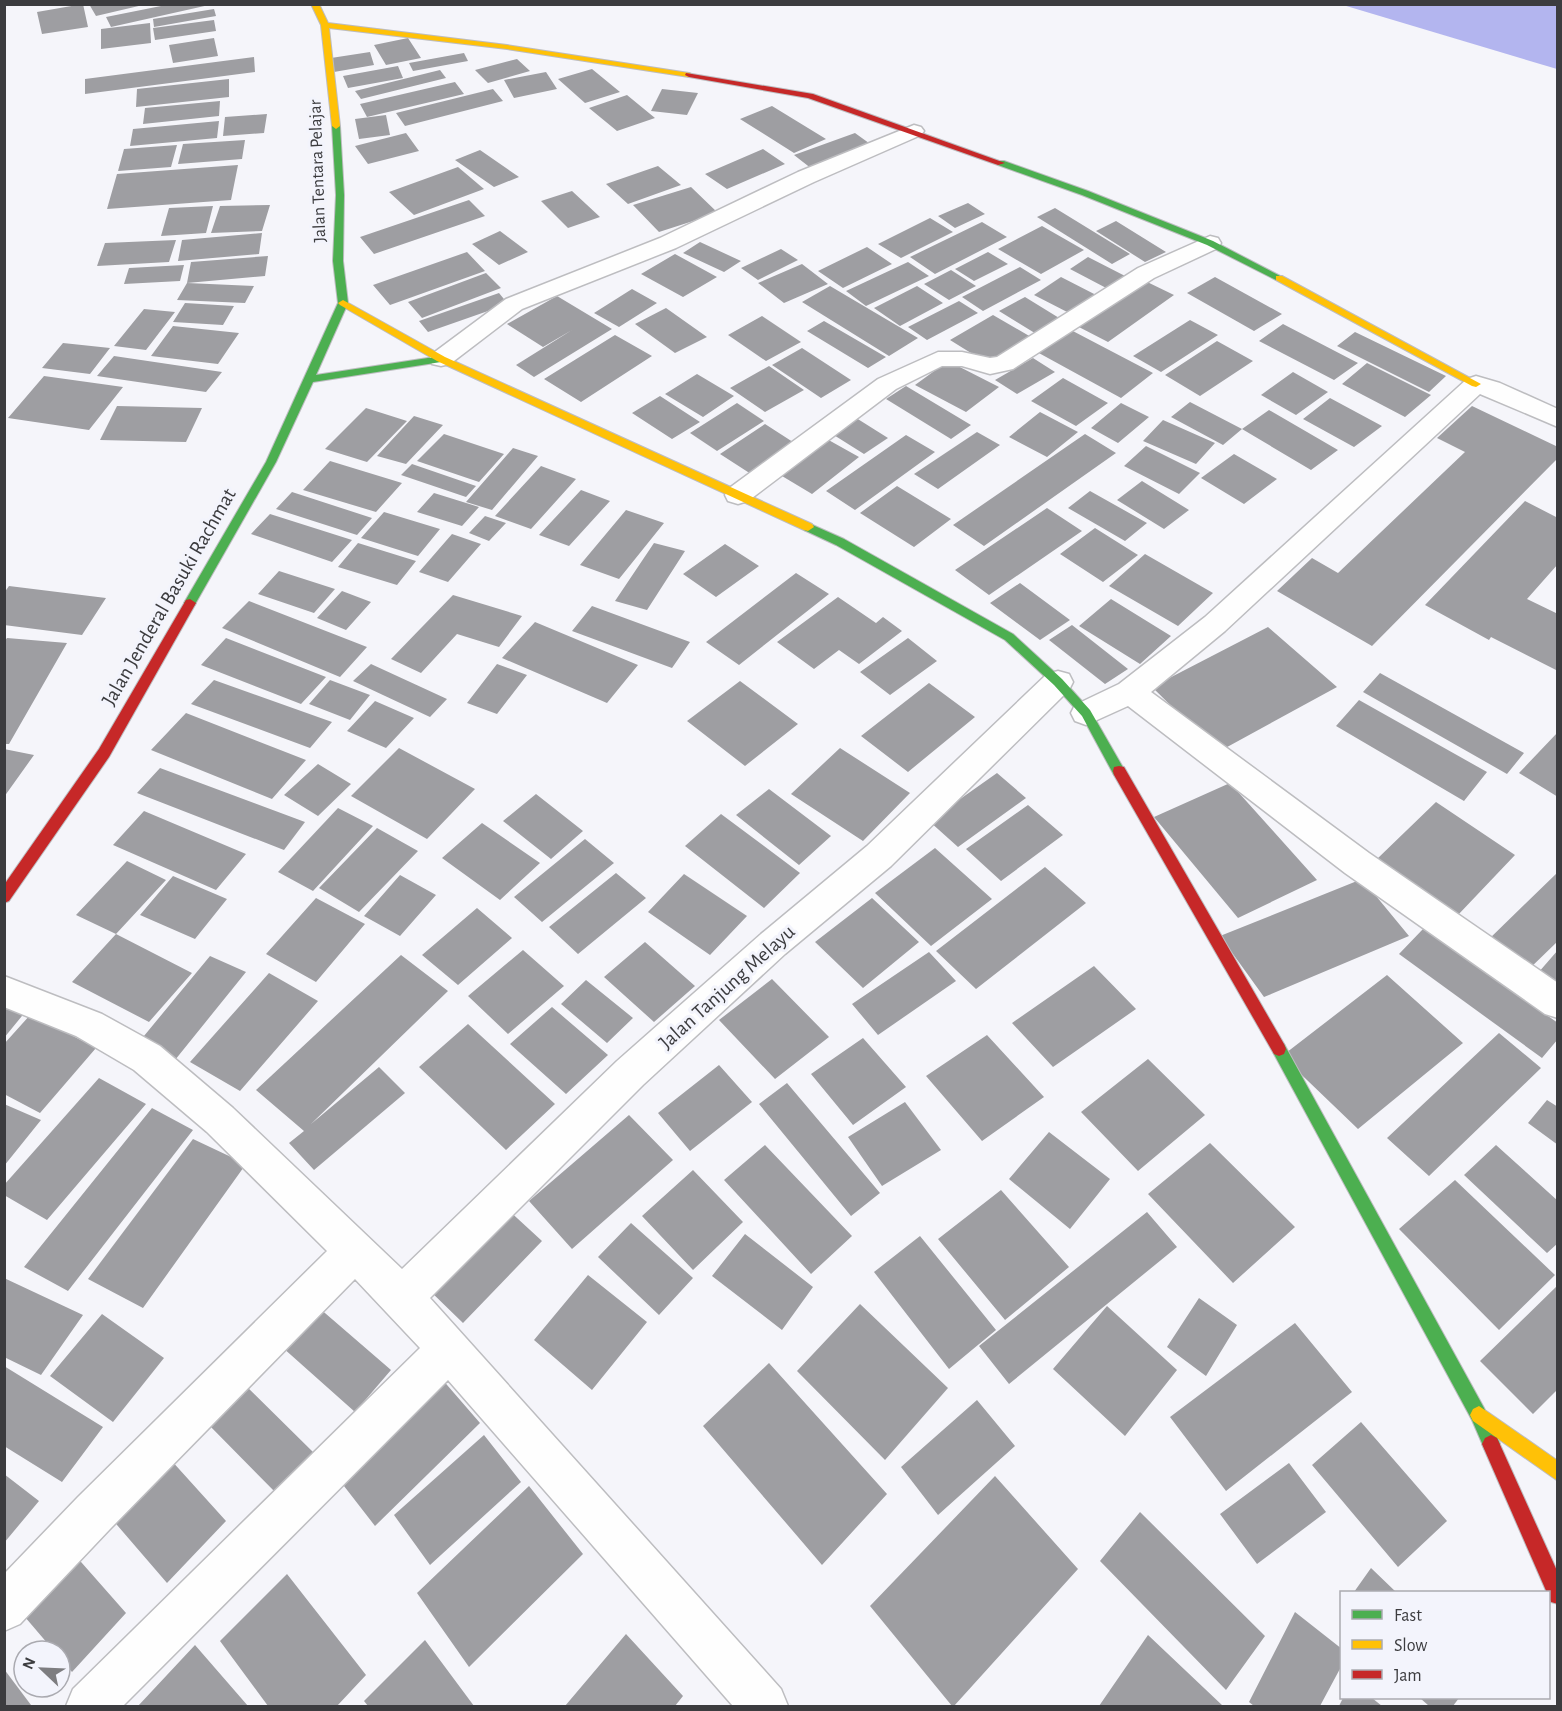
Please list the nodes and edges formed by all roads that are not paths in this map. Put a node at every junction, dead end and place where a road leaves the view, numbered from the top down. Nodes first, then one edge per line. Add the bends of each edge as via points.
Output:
1 (315, 4) edge
2 (325, 25) junction
3 (914, 131) junction
4 (1210, 243) junction
5 (343, 303) junction
6 (441, 359) junction
7 (309, 379) junction
8 (1476, 384) junction
9 (1557, 419) edge
10 (738, 495) junction
11 (1058, 682) junction
12 (1130, 692) junction
13 (1086, 713) junction
14 (4, 897) edge
15 (4, 991) edge
16 (1557, 1003) edge
17 (354, 1252) junction
18 (402, 1297) junction
19 (448, 1350) junction
20 (1478, 1414) junction
21 (1557, 1472) edge
22 (1557, 1595) edge
23 (4, 1608) edge
24 (90, 1707) edge
25 (764, 1707) edge

1 - 2 street, Jalan Tentara Pelajar
2 - 3 street via 596,59 810,96
2 - 5 street, Jalan Tentara Pelajar via 338,141 338,261
3 - 4 street
3 - 6 street via 668,243 514,304
4 - 8 street
4 - 10 street via 1146,273 1004,364 990,366 962,358 938,359 887,384
5 - 6 street
5 - 7 street, Jalan Jenderal Basuki Rachmat
6 - 7 street
6 - 10 street
7 - 14 street, Jalan Jenderal Basuki Rachmat via 271,462 104,753
8 - 9 street
8 - 12 street via 1215,624
10 - 11 street via 840,542 1009,637
11 - 13 street
11 - 18 street, Jalan Tanjung Melayu via 879,856 773,944 630,1073
12 - 13 street
12 - 16 street via 1357,863
13 - 20 street via 1291,1070
15 - 17 street via 89,1026 147,1058 220,1120
17 - 18 street
17 - 23 street
18 - 19 street
19 - 24 street
19 - 25 street
20 - 21 street
20 - 22 street

